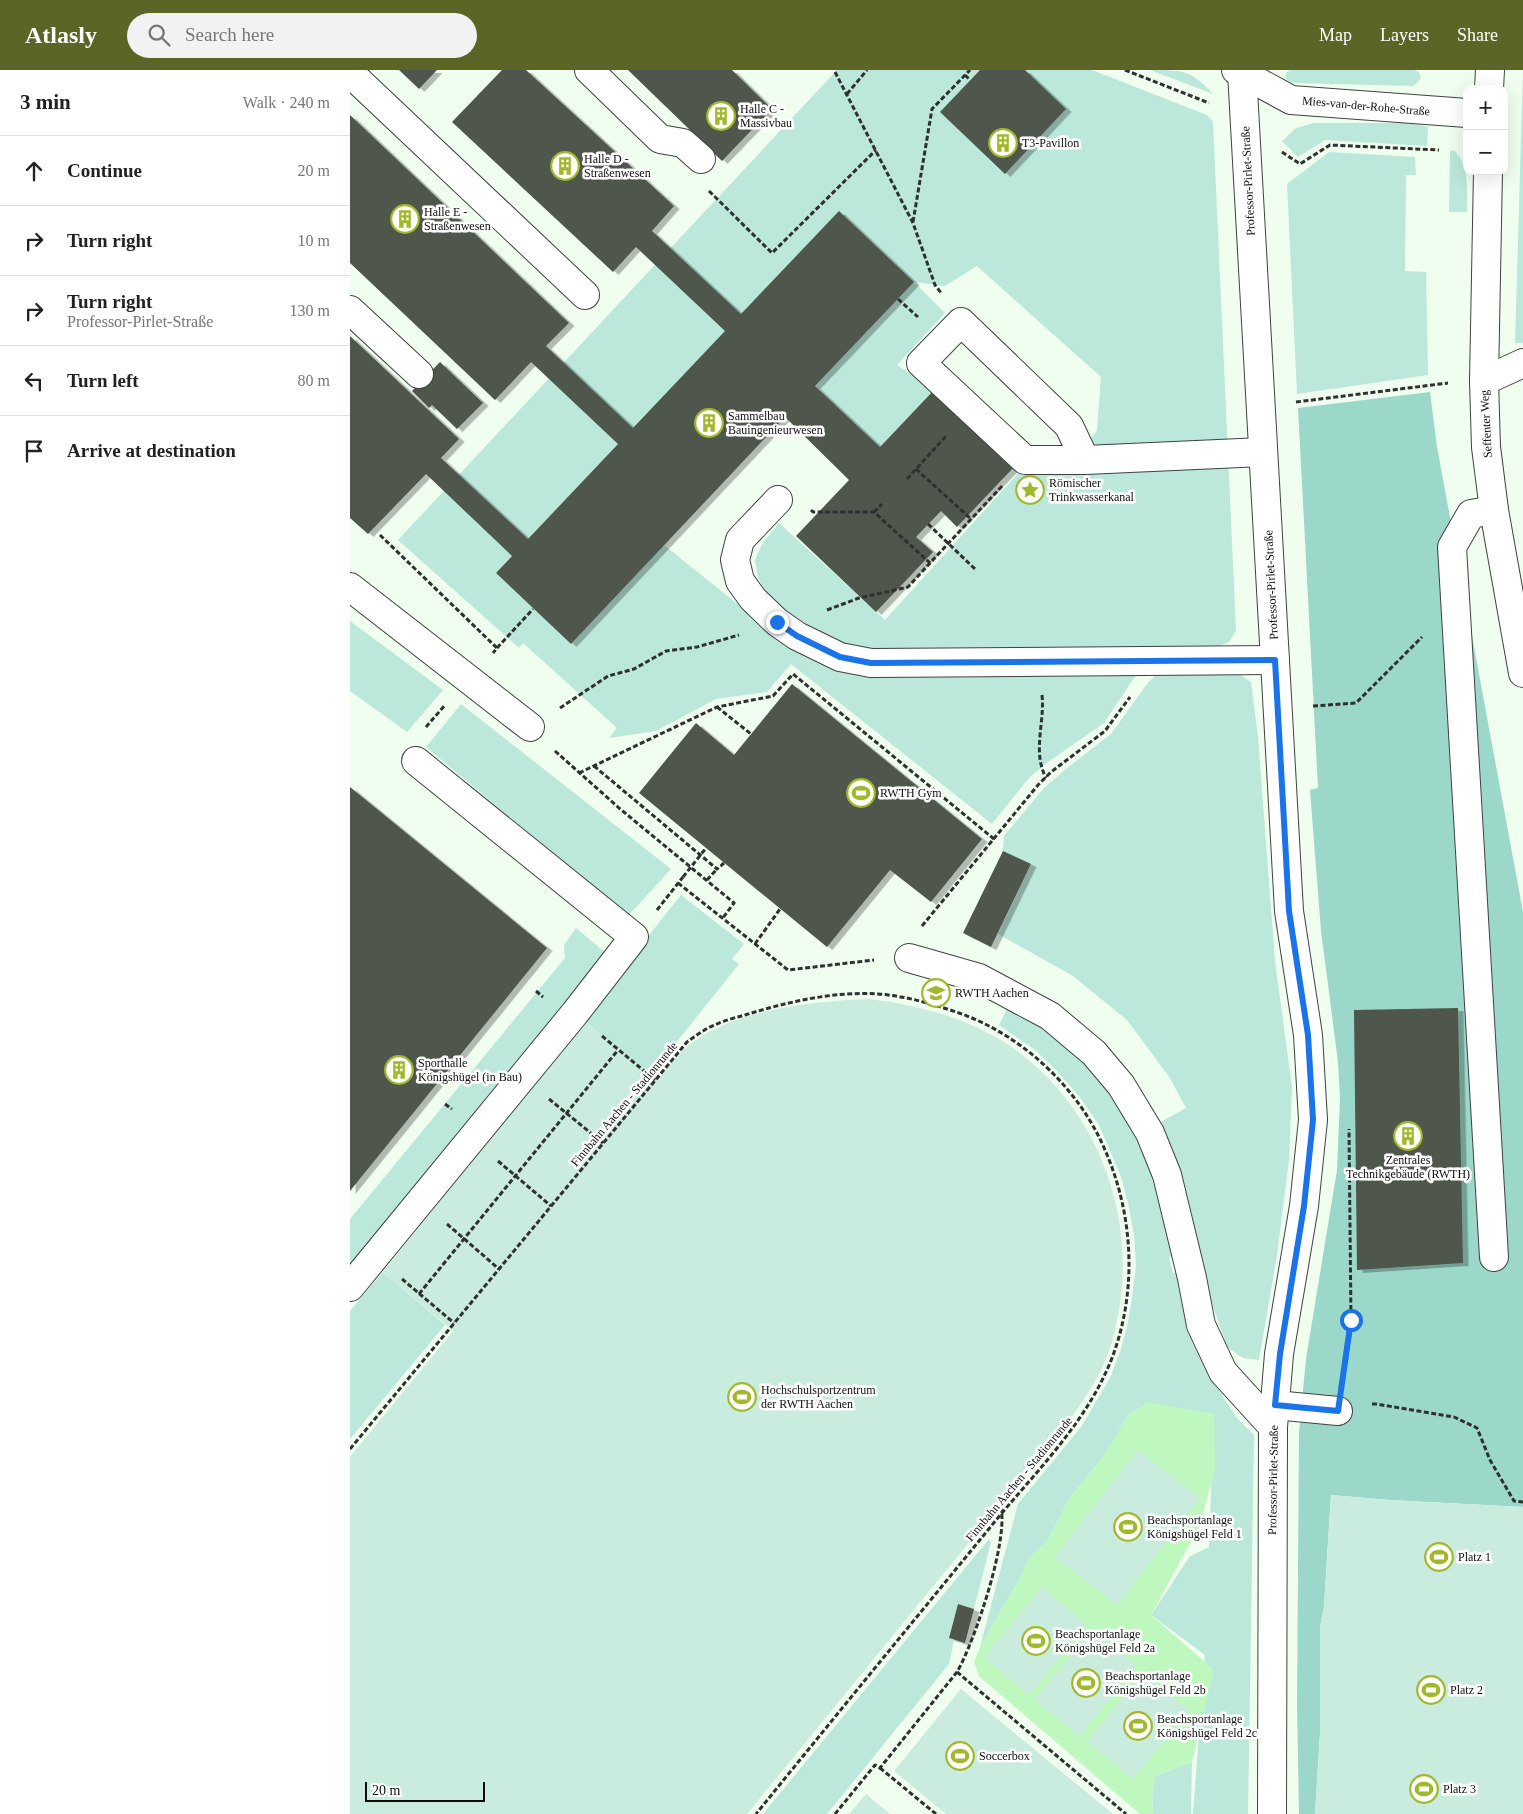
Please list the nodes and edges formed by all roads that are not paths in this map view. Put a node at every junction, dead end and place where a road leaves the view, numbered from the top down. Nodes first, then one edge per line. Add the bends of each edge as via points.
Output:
1 (589, 70) edge
2 (1490, 70) edge
3 (1242, 71) edge
4 (350, 73) edge
5 (1489, 85) edge
6 (1463, 113) edge
7 (701, 159) dead end
8 (1488, 175) edge
9 (585, 295) dead end
10 (350, 310) edge
11 (1523, 363) edge
12 (418, 374) dead end
13 (1484, 380) junction
14 (1263, 452) junction
15 (1085, 460) junction
16 (778, 500) road end
17 (1494, 510) junction
18 (350, 586) edge
19 (1275, 660) junction
20 (1523, 673) edge
21 (530, 727) road end
22 (416, 761) dead end
23 (903, 958) road end
24 (1494, 1257) dead end
25 (350, 1286) edge
26 (1338, 1411) road end
27 (1274, 1416) junction
28 (1272, 1814) edge

1 - 7 street via 660,139 683,142
2 - 5 street
3 - 6 street, Mies-van-der-Rohe-Straße via 1291,100
3 - 14 street, Professor-Pirlet-Straße
4 - 9 street
8 - 13 street, Seffenter Weg
10 - 12 street
11 - 13 street
13 - 17 street, Seffenter Weg via 1486,447
14 - 15 street
14 - 19 street, Professor-Pirlet-Straße
15 - 15 street via 1068,426 961,322 921,363 1025,460
16 - 19 street via 740,540 735,560 740,580 748,593 777,622 797,636 840,657 871,663
17 - 20 street, Seffenter Weg
17 - 24 street via 1471,514 1452,547
18 - 21 street
19 - 27 street, Professor-Pirlet-Straße via 1289,911 1308,1035 1313,1120
22 - 25 street via 634,938
23 - 27 street via 979,978 1050,1016 1094,1053 1121,1085 1150,1133 1167,1175 1201,1325 1223,1372
26 - 27 street
27 - 28 street, Professor-Pirlet-Straße

